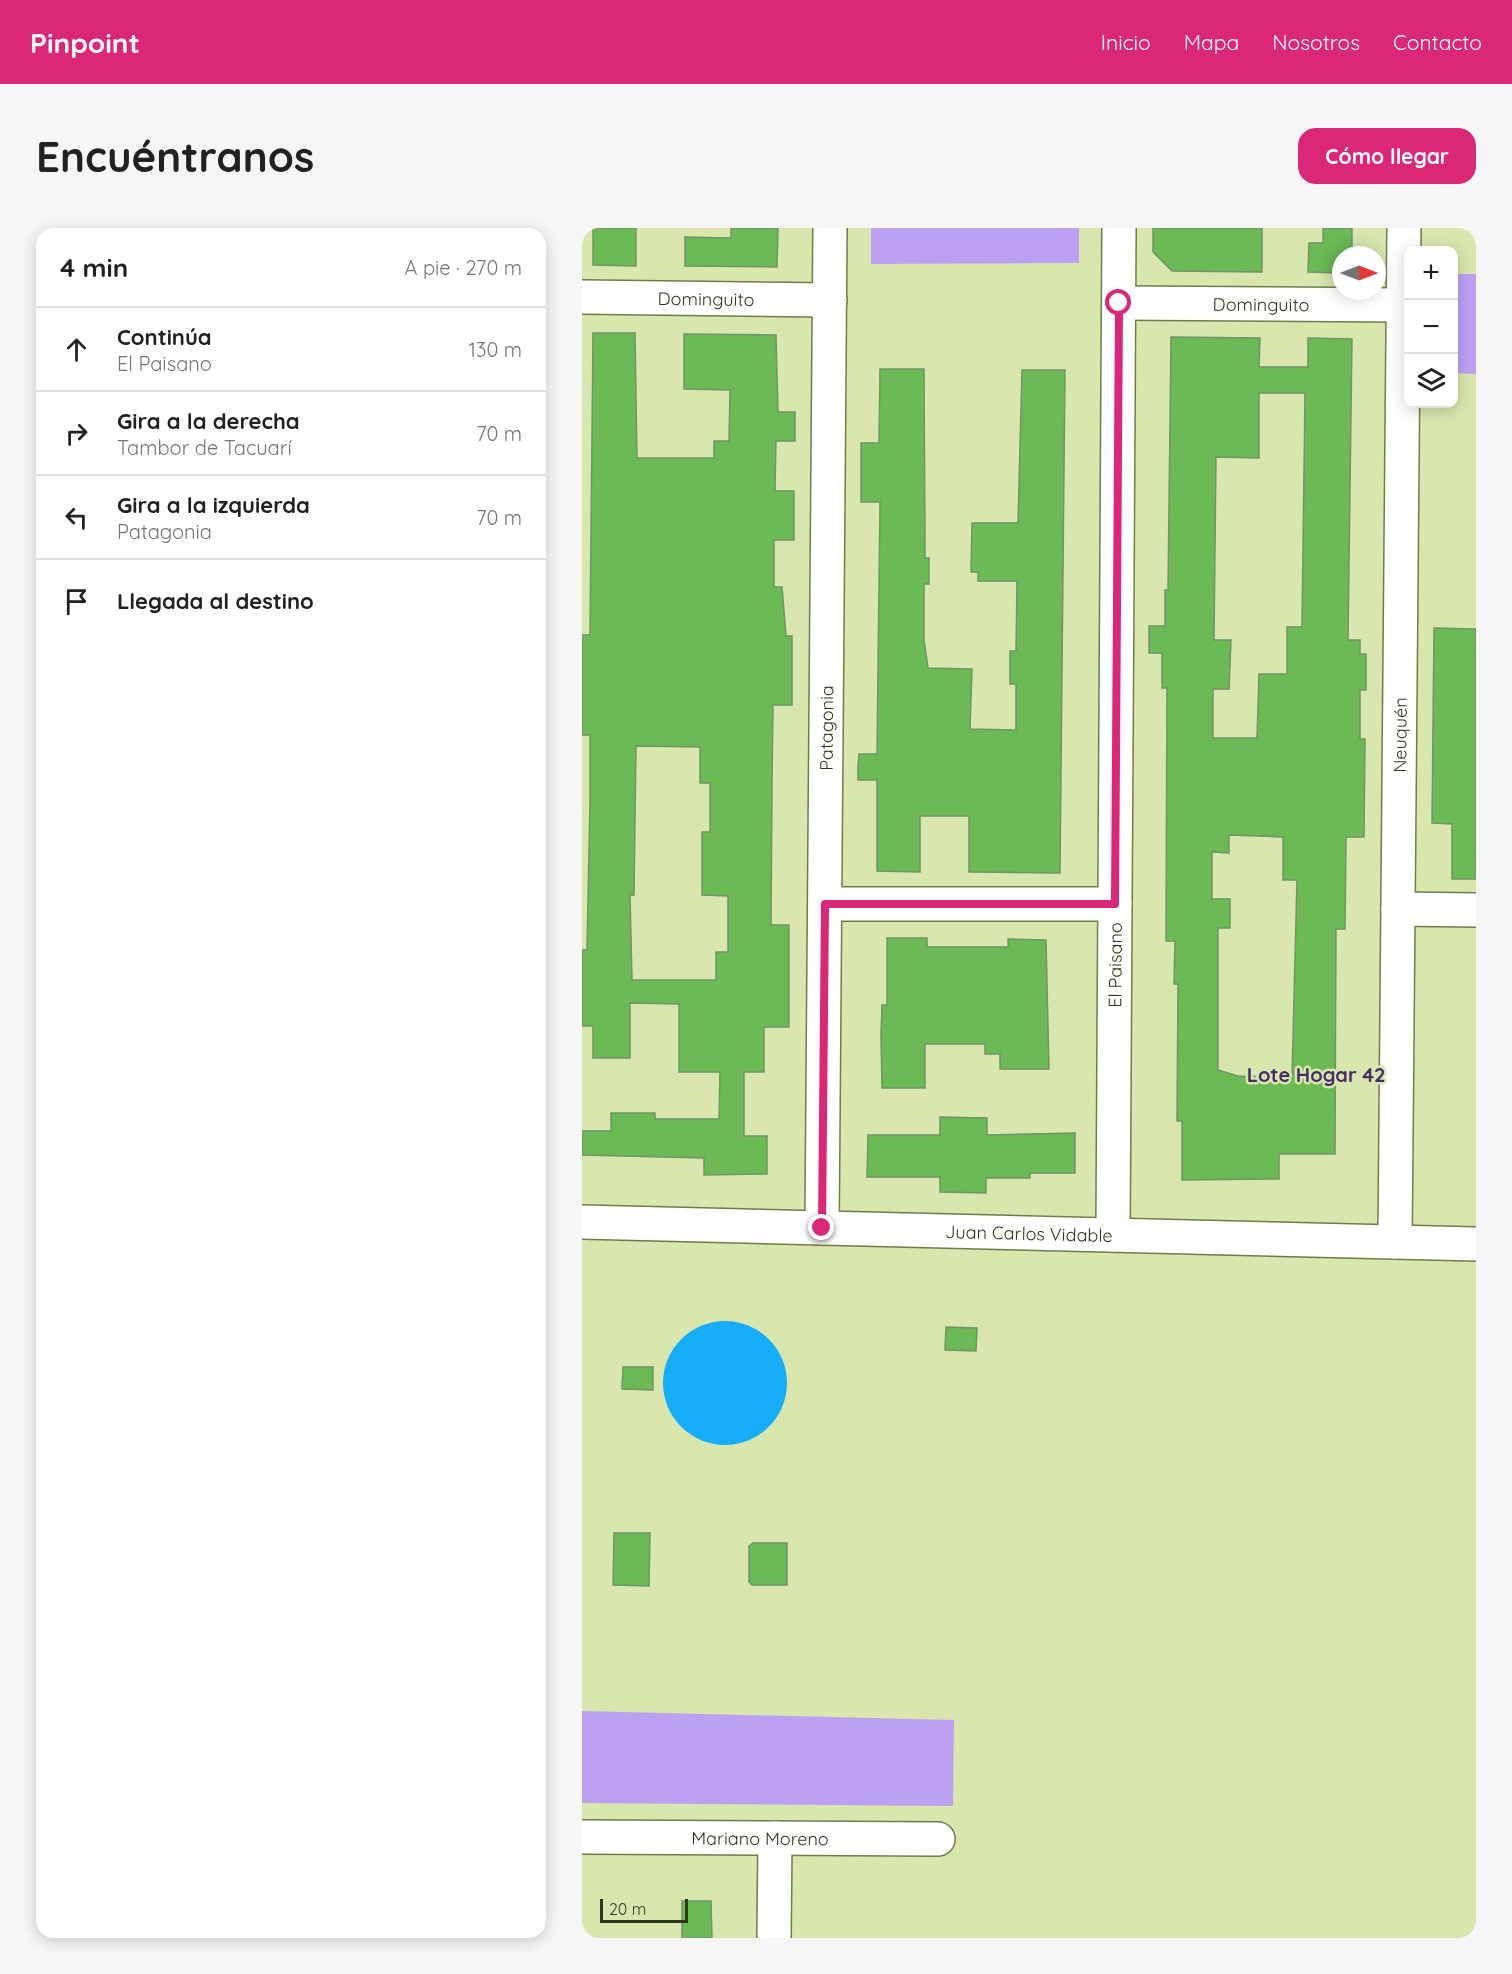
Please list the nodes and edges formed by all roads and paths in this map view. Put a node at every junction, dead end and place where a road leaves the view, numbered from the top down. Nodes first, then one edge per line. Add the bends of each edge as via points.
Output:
1 (830, 228) edge
2 (1119, 228) edge
3 (1404, 228) edge
4 (582, 297) edge
5 (830, 300) junction
6 (1404, 300) edge
7 (1119, 303) junction
8 (1404, 305) joint
9 (825, 904) junction
10 (1115, 904) junction
11 (1398, 909) junction
12 (1476, 910) edge
13 (582, 1222) edge
14 (822, 1228) junction
15 (1113, 1235) junction
16 (1395, 1242) junction
17 (1476, 1244) edge
18 (582, 1837) edge
19 (775, 1838) junction
20 (938, 1839) dead end
21 (774, 1938) edge

1 - 5 street, Patagonia
2 - 7 street, El Paisano
3 - 6 street, Neuquén
4 - 5 street, Dominguito
5 - 9 street, Patagonia
7 - 8 street, Dominguito
7 - 10 street, El Paisano
8 - 11 street, Neuquén
9 - 10 street
9 - 14 street, Patagonia
10 - 15 street, El Paisano
11 - 12 street
11 - 16 street, Neuquén
13 - 14 street, Juan Carlos Vidable
14 - 15 street, Juan Carlos Vidable
15 - 16 street, Juan Carlos Vidable
16 - 17 street, Juan Carlos Vidable
18 - 19 street, Mariano Moreno
19 - 20 street, Mariano Moreno
19 - 21 street

